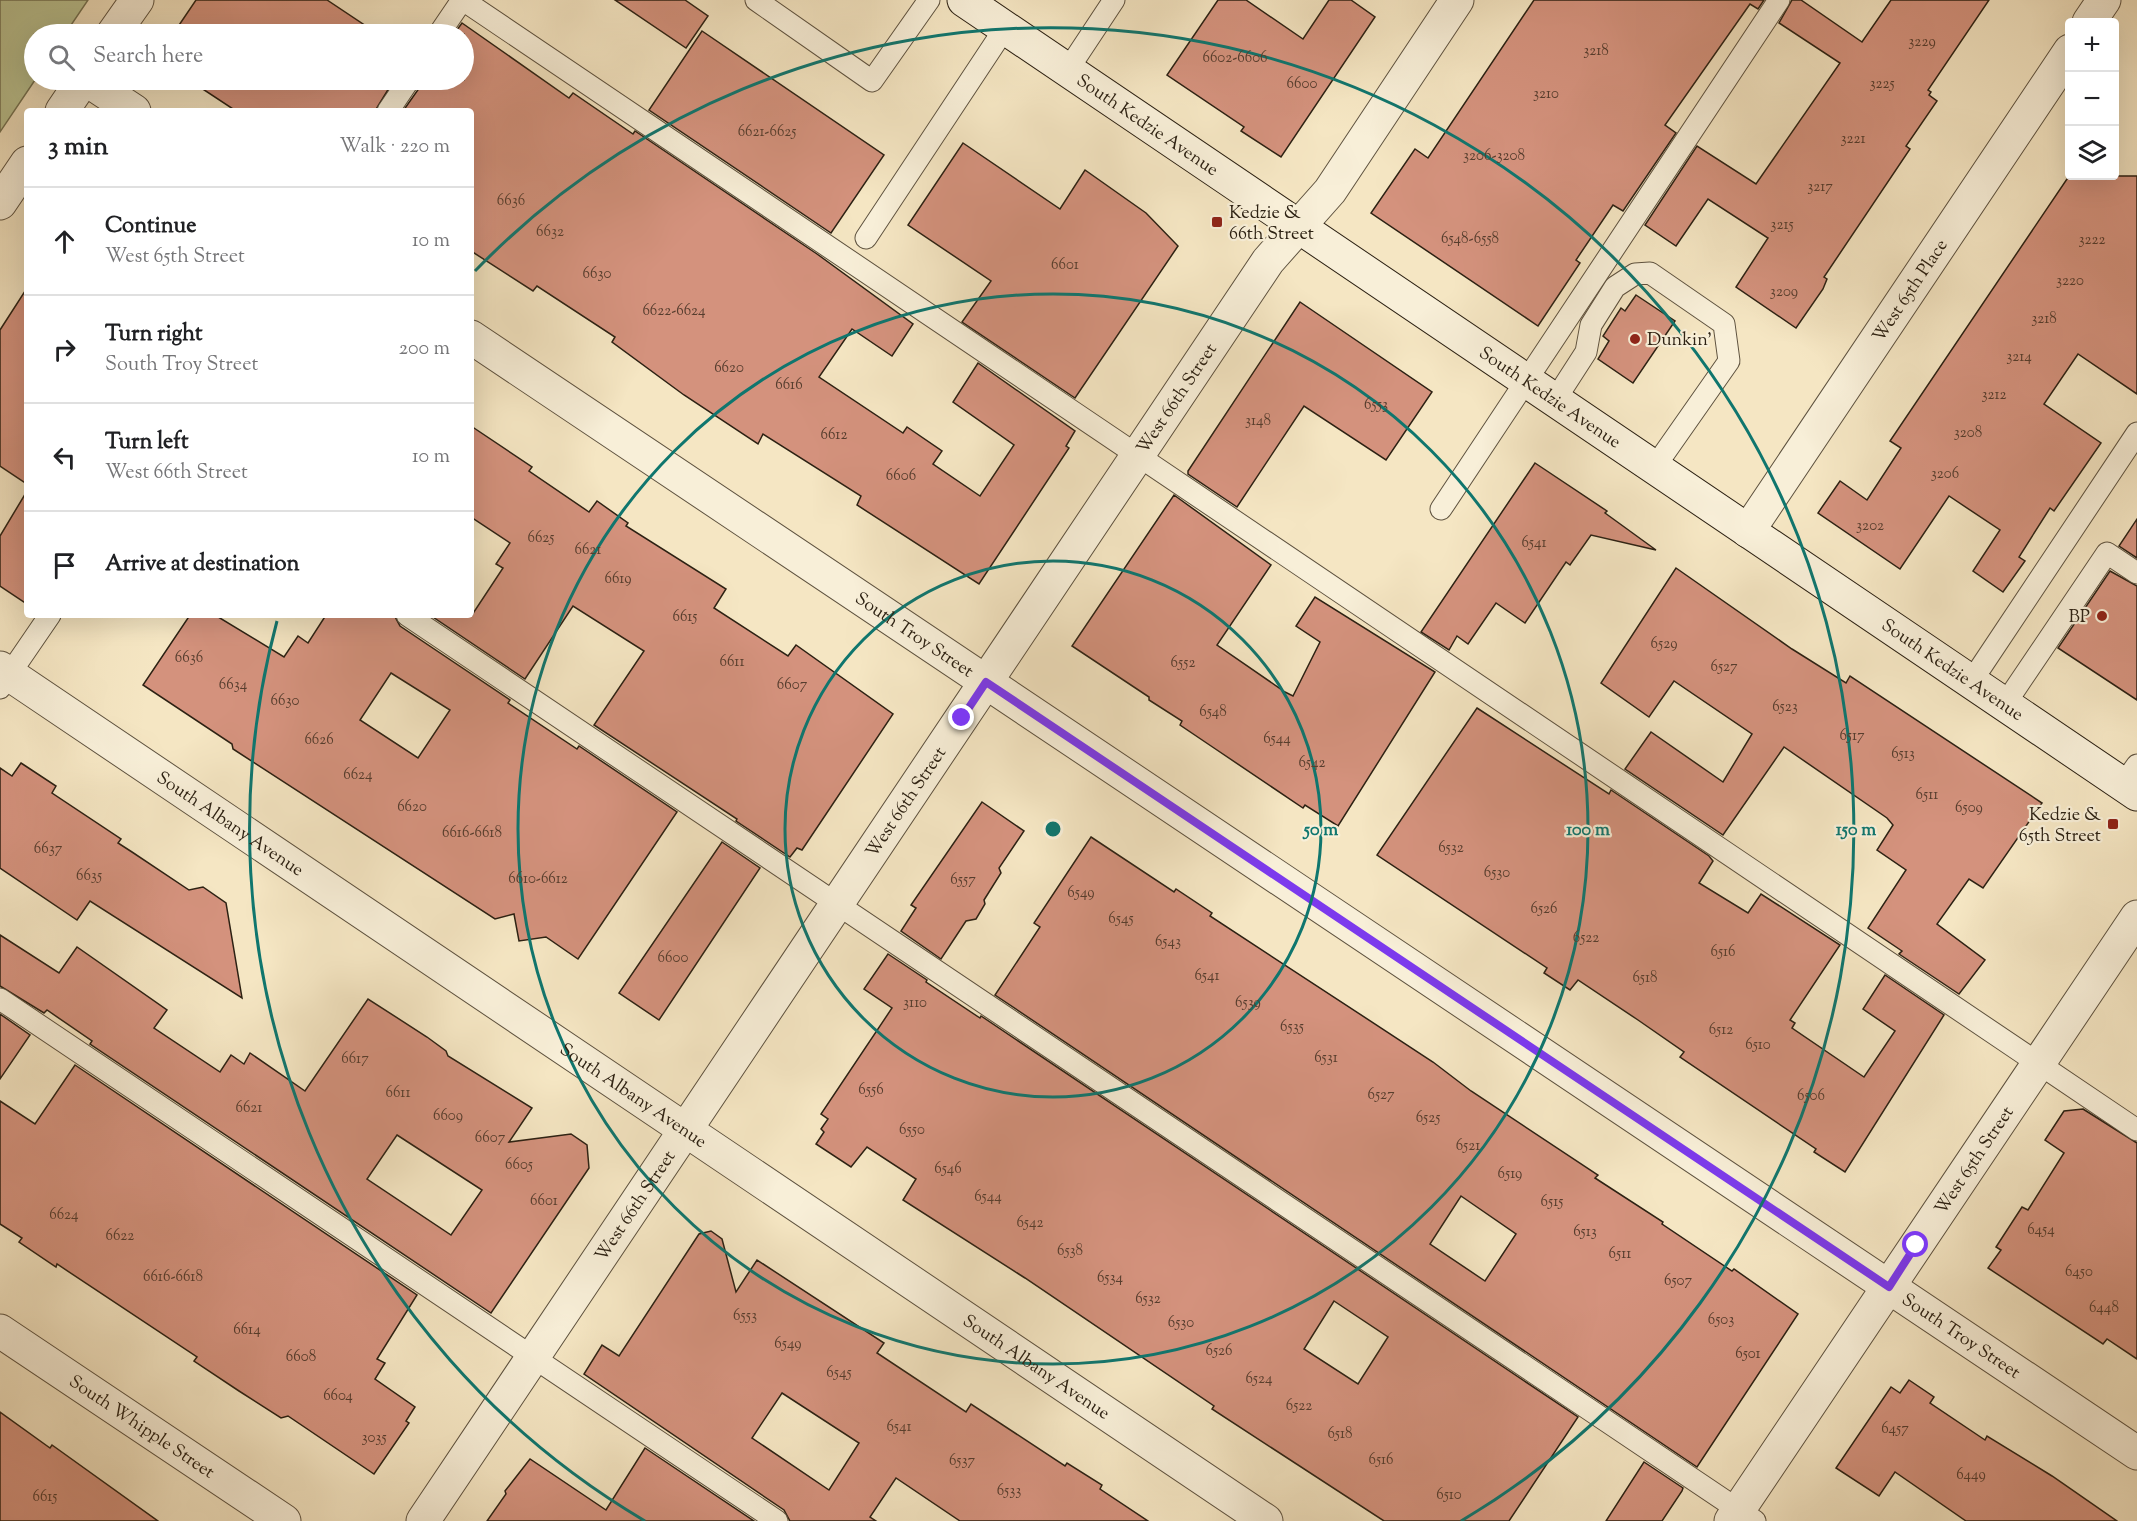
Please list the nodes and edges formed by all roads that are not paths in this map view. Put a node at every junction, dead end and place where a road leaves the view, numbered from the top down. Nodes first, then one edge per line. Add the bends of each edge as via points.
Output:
1 (136, 0) edge
2 (462, 0) edge
3 (756, 0) edge
4 (929, 0) edge
5 (964, 0) edge
6 (1114, 0) edge
7 (1457, 0) edge
8 (1779, 0) edge
9 (2104, 0) edge
10 (2092, 18) edge
11 (120, 24) edge
12 (446, 24) edge
13 (1005, 28) junction
14 (2065, 58) edge
15 (1067, 70) junction
16 (78, 90) edge
17 (101, 90) edge
18 (402, 90) edge
19 (64, 108) edge
20 (129, 108) edge
21 (390, 108) edge
22 (24, 167) edge
23 (0, 203) edge
24 (1299, 226) junction
25 (866, 238) dead end
26 (474, 339) edge
27 (1526, 380) junction
28 (1555, 400) junction
29 (2137, 433) edge
30 (1138, 456) junction
31 (1654, 468) junction
32 (1441, 509) dead end
33 (1748, 531) junction
34 (2137, 573) edge
35 (48, 618) edge
36 (410, 618) edge
37 (3, 677) edge
38 (986, 682) junction
39 (1971, 682) junction
40 (2005, 704) junction
41 (2132, 781) edge
42 (836, 905) junction
43 (2137, 917) edge
44 (0, 999) edge
45 (2038, 1064) junction
46 (686, 1130) junction
47 (2137, 1130) edge
48 (1889, 1287) junction
49 (0, 1331) edge
50 (533, 1357) junction
51 (2137, 1453) edge
52 (1741, 1517) edge
53 (284, 1521) edge
54 (423, 1521) edge
55 (777, 1521) edge
56 (1266, 1521) edge

1 - 11 street
2 - 12 lane
2 - 30 lane
3 - 4 lane via 872,81
5 - 13 street, South Kedzie Avenue
6 - 15 lane
7 - 24 street, West 66th Street via 1330,190
8 - 27 lane
9 - 10 street
13 - 15 street, South Kedzie Avenue
13 - 25 lane
14 - 33 street, West 65th Place
15 - 24 street, South Kedzie Avenue
16 - 19 street
17 - 20 street
18 - 21 lane
22 - 23 street
24 - 27 street, South Kedzie Avenue
24 - 30 street, West 66th Street via 1268,261
26 - 38 street, South Troy Street
27 - 28 street, South Kedzie Avenue
27 - 32 lane
28 - 31 street, South Kedzie Avenue
28 - 31 lane via 1586,352 1591,325 1615,287 1635,274 1650,273 1724,324 1729,362
29 - 39 lane
30 - 38 street, West 66th Street
30 - 45 lane
31 - 33 street, South Kedzie Avenue
33 - 39 street, South Kedzie Avenue
34 - 40 lane via 2107,553
35 - 37 lane
36 - 42 lane
37 - 46 street, South Albany Avenue
38 - 42 street, West 66th Street
38 - 48 street, South Troy Street
39 - 40 street, South Kedzie Avenue
40 - 41 street, South Kedzie Avenue
42 - 46 street, West 66th Street
42 - 52 lane
43 - 45 street, West 65th Street
44 - 50 lane
45 - 47 lane
45 - 48 street, West 65th Street
46 - 50 street, West 66th Street
46 - 56 street, South Albany Avenue
48 - 51 street, South Troy Street
48 - 52 street, West 65th Street
49 - 53 street, South Whipple Street
50 - 54 street, West 66th Street
50 - 55 lane

